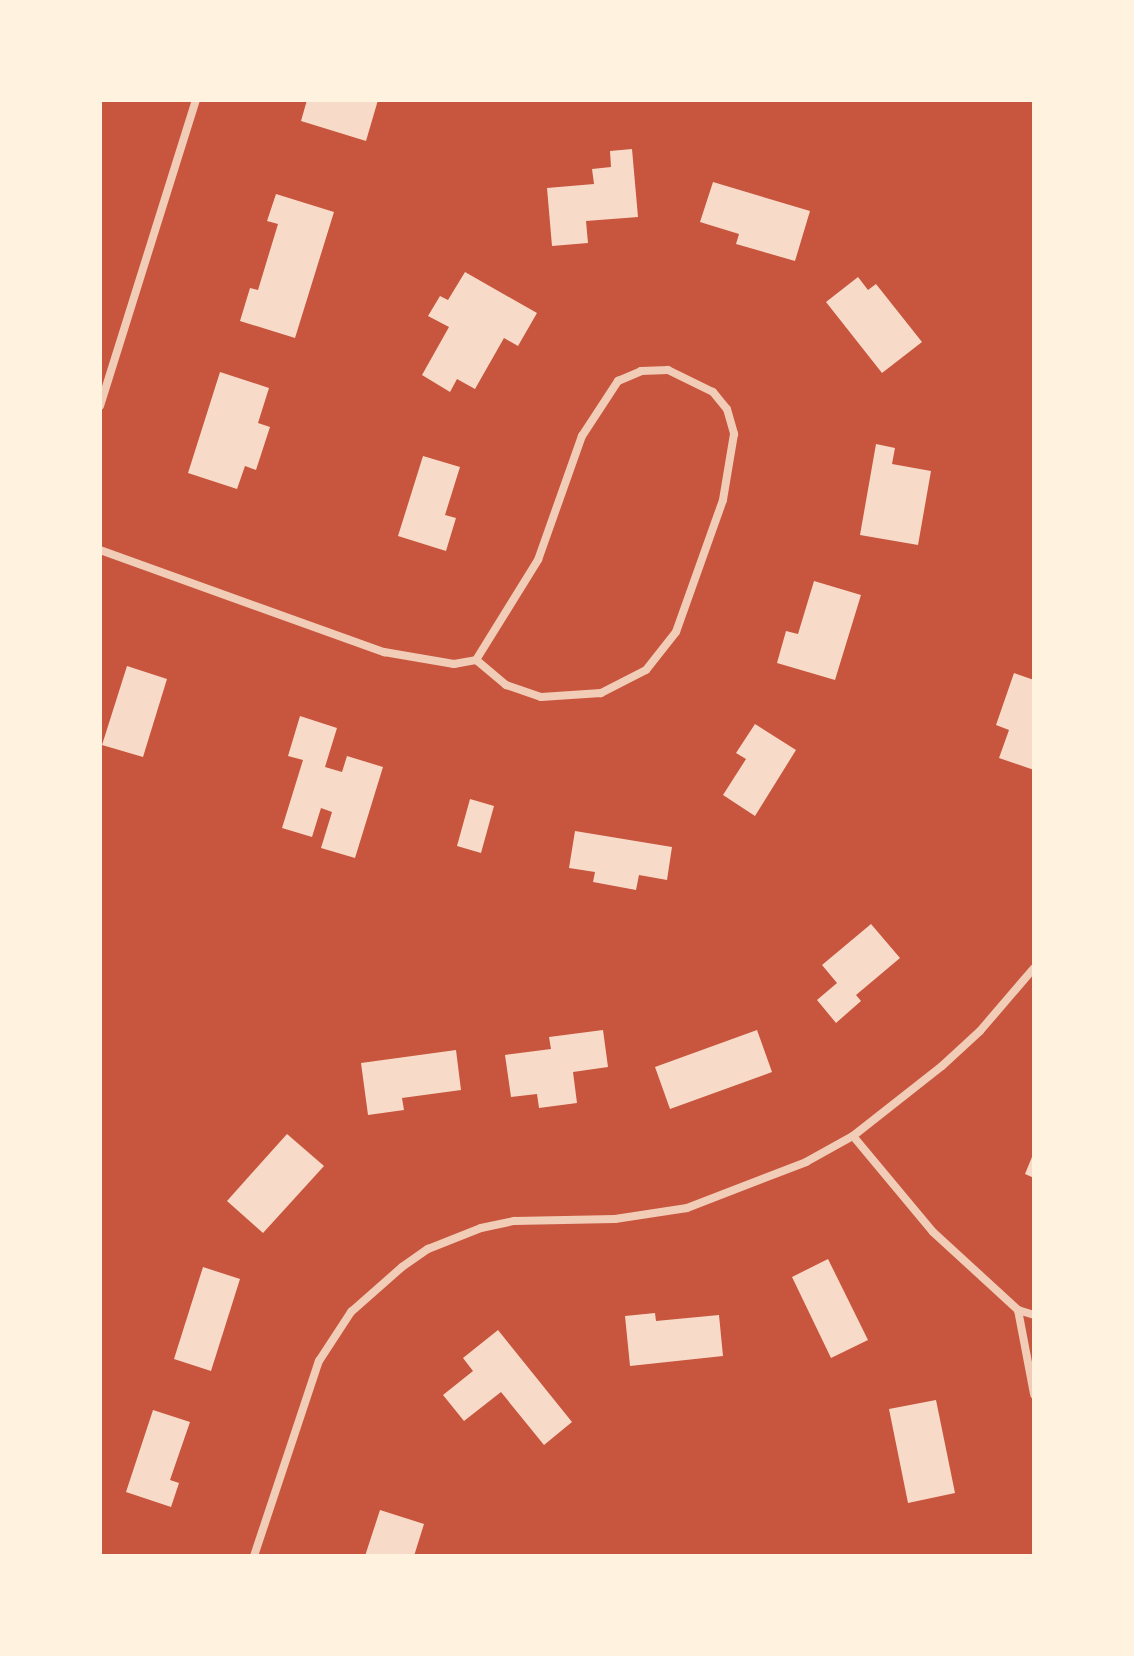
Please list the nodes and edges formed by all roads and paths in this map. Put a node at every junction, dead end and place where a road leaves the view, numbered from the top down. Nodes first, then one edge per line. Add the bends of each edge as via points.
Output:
1 (196, 100) edge
2 (100, 406) edge
3 (100, 550) edge
4 (476, 660) junction
5 (1034, 968) edge
6 (853, 1136) junction
7 (1018, 1310) junction
8 (1034, 1315) edge
9 (1034, 1394) edge
10 (254, 1556) edge

1 - 2 street
3 - 4 street via 384,652 454,664
4 - 4 street via 506,685 541,697 574,699 625,684 664,652 706,556 733,460 727,409 713,392 668,370 641,371 618,381 582,436 538,560
5 - 6 street via 980,1031
6 - 7 street via 906,1204
6 - 10 street via 761,1183 687,1208 615,1219 514,1221 454,1237 402,1267 351,1312 319,1361
7 - 8 street
7 - 9 street

